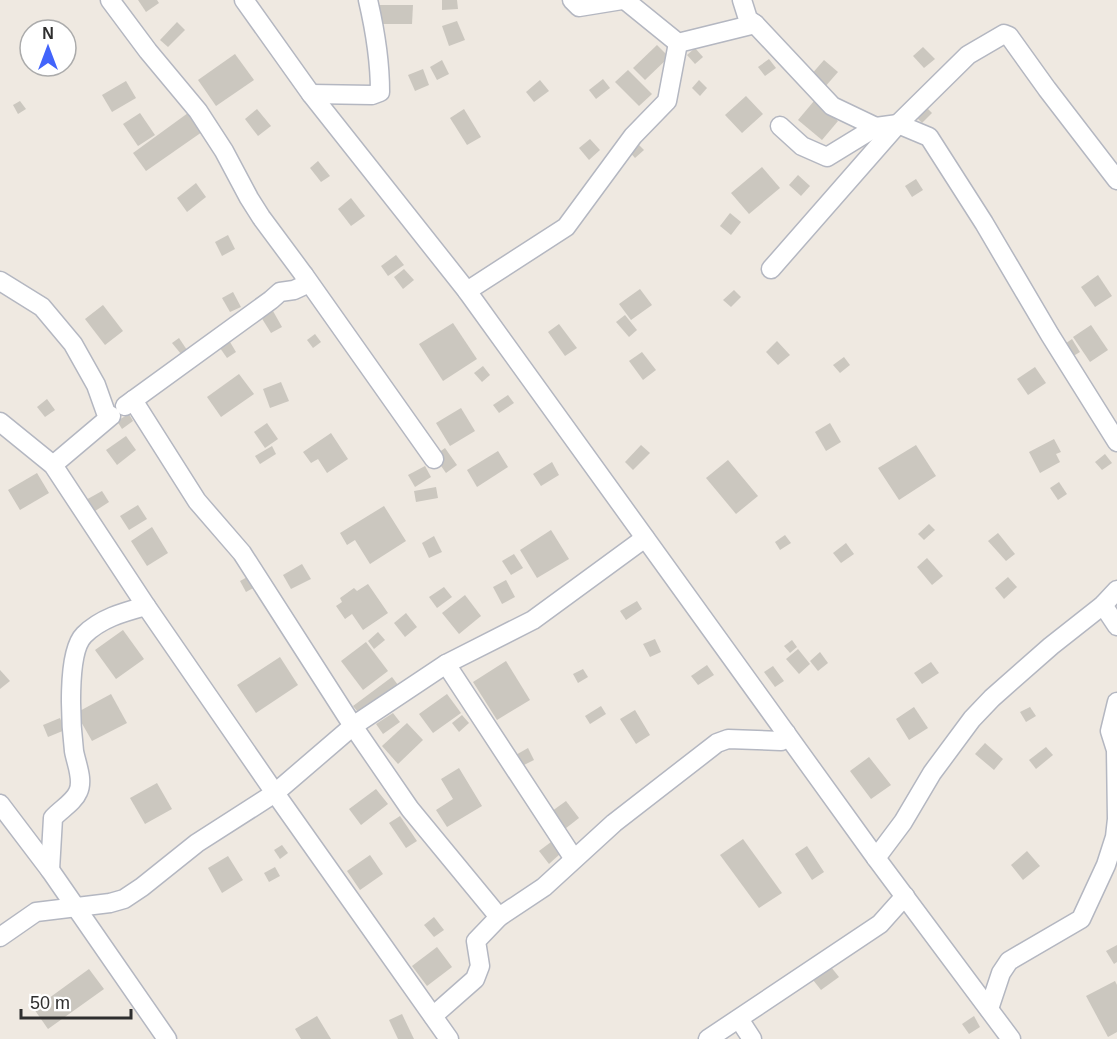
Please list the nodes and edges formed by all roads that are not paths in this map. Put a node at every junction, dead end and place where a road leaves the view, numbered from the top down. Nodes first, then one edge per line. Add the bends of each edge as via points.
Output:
1 (110, 0) edge
2 (244, 0) edge
3 (368, 0) edge
4 (572, 0) edge
5 (624, 0) edge
6 (742, 0) edge
7 (755, 24) junction
8 (678, 43) junction
9 (311, 93) junction
10 (898, 124) junction
11 (780, 126) dead end
12 (876, 127) junction
13 (1117, 180) edge
14 (771, 268) dead end
15 (304, 275) junction
16 (0, 281) edge
17 (466, 291) junction
18 (133, 400) junction
19 (111, 416) junction
20 (0, 422) edge
21 (1117, 442) edge
22 (434, 459) dead end
23 (53, 465) junction
24 (645, 538) junction
25 (1117, 591) edge
26 (1103, 605) junction
27 (146, 606) junction
28 (1117, 626) edge
29 (446, 664) junction
30 (1117, 702) edge
31 (353, 726) junction
32 (786, 733) junction
33 (275, 793) junction
34 (0, 804) edge
35 (876, 858) junction
36 (574, 859) junction
37 (50, 870) junction
38 (905, 896) junction
39 (74, 907) junction
40 (499, 917) junction
41 (0, 937) edge
42 (988, 1009) junction
43 (433, 1016) junction
44 (739, 1019) junction
45 (166, 1039) edge
46 (449, 1039) edge
47 (708, 1039) edge
48 (752, 1039) edge
49 (1011, 1039) edge

1 - 15 street via 198,111 249,198
2 - 9 street
3 - 9 street via 380,92
4 - 5 street via 579,7
5 - 8 street
6 - 7 street via 748,19
7 - 8 street
7 - 12 street via 832,106
8 - 17 street via 667,101 633,136 566,227
9 - 17 street
10 - 12 street
10 - 13 street via 968,55 1004,34
10 - 14 street
10 - 21 street via 929,137
11 - 12 street via 802,146 827,157
15 - 18 street via 307,284 279,292
15 - 22 street
16 - 19 street via 42,307 66,335
17 - 24 street
18 - 19 street
18 - 31 street via 197,501 242,553
19 - 23 street
20 - 23 street
23 - 27 street
24 - 29 street via 533,620
24 - 32 street
25 - 26 street
26 - 28 street
26 - 35 street via 1051,646 972,719
27 - 33 street
27 - 37 street via 112,616 82,636 79,644 71,730 80,784 76,796 53,818
29 - 31 street
29 - 36 street
30 - 42 street via 1110,731 1116,750 1117,819 1103,873 1081,919 1009,961
31 - 33 street
31 - 40 street via 410,809
32 - 35 street
32 - 36 street via 781,741 728,739 717,743
33 - 39 street via 124,898
33 - 43 street
34 - 37 street
35 - 38 street
36 - 40 street via 544,887
37 - 39 street
38 - 42 street
38 - 44 street via 880,924
39 - 41 street via 36,912
39 - 45 street
40 - 43 street via 476,941 480,966 475,979
42 - 49 street
43 - 46 street
44 - 47 street
44 - 48 street

